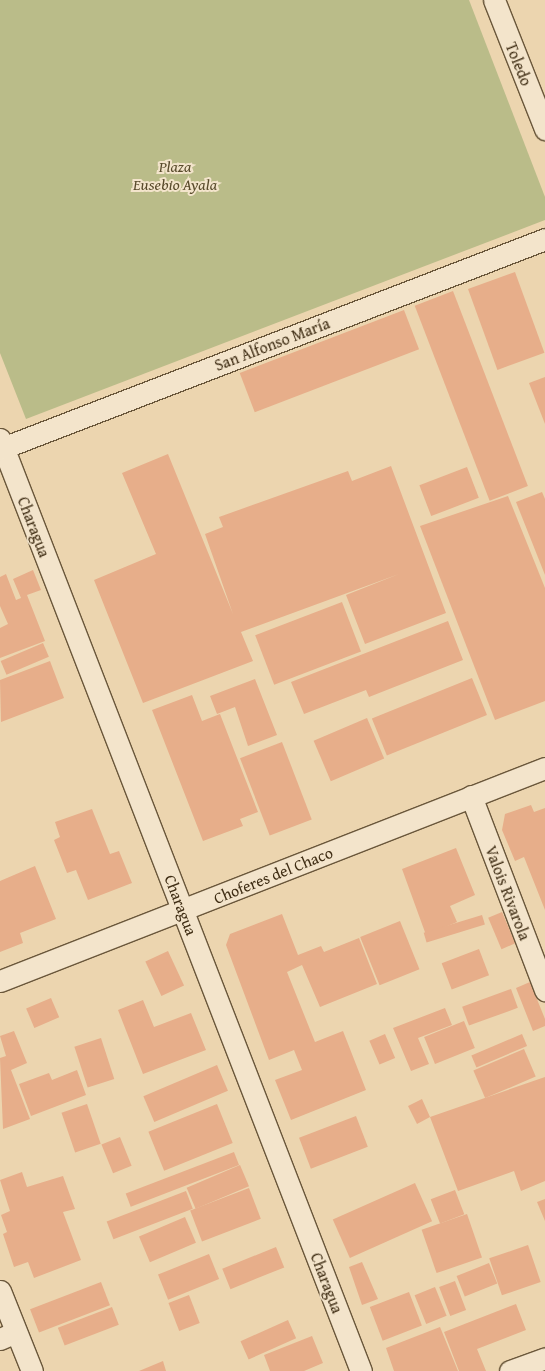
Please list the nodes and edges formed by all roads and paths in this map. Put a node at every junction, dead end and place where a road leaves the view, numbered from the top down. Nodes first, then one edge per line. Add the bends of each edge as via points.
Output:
1 (494, 0) edge
2 (545, 129) edge
3 (545, 239) edge
4 (1, 445) edge
5 (545, 768) edge
6 (471, 796) junction
7 (184, 910) junction
8 (0, 981) edge
9 (545, 990) edge
10 (0, 1291) edge
11 (8, 1336) edge
12 (545, 1358) edge
13 (32, 1371) edge
14 (360, 1371) edge
15 (510, 1371) edge

1 - 2 street, Toledo
3 - 4 street, San Alfonso María
4 - 7 street, Charagua
5 - 6 street, Choferes del Chaco
6 - 7 street, Choferes del Chaco
6 - 9 street, Valois Rivarola
7 - 8 street, Choferes del Chaco
7 - 14 street, Charagua
10 - 11 street
11 - 13 street
12 - 15 street

